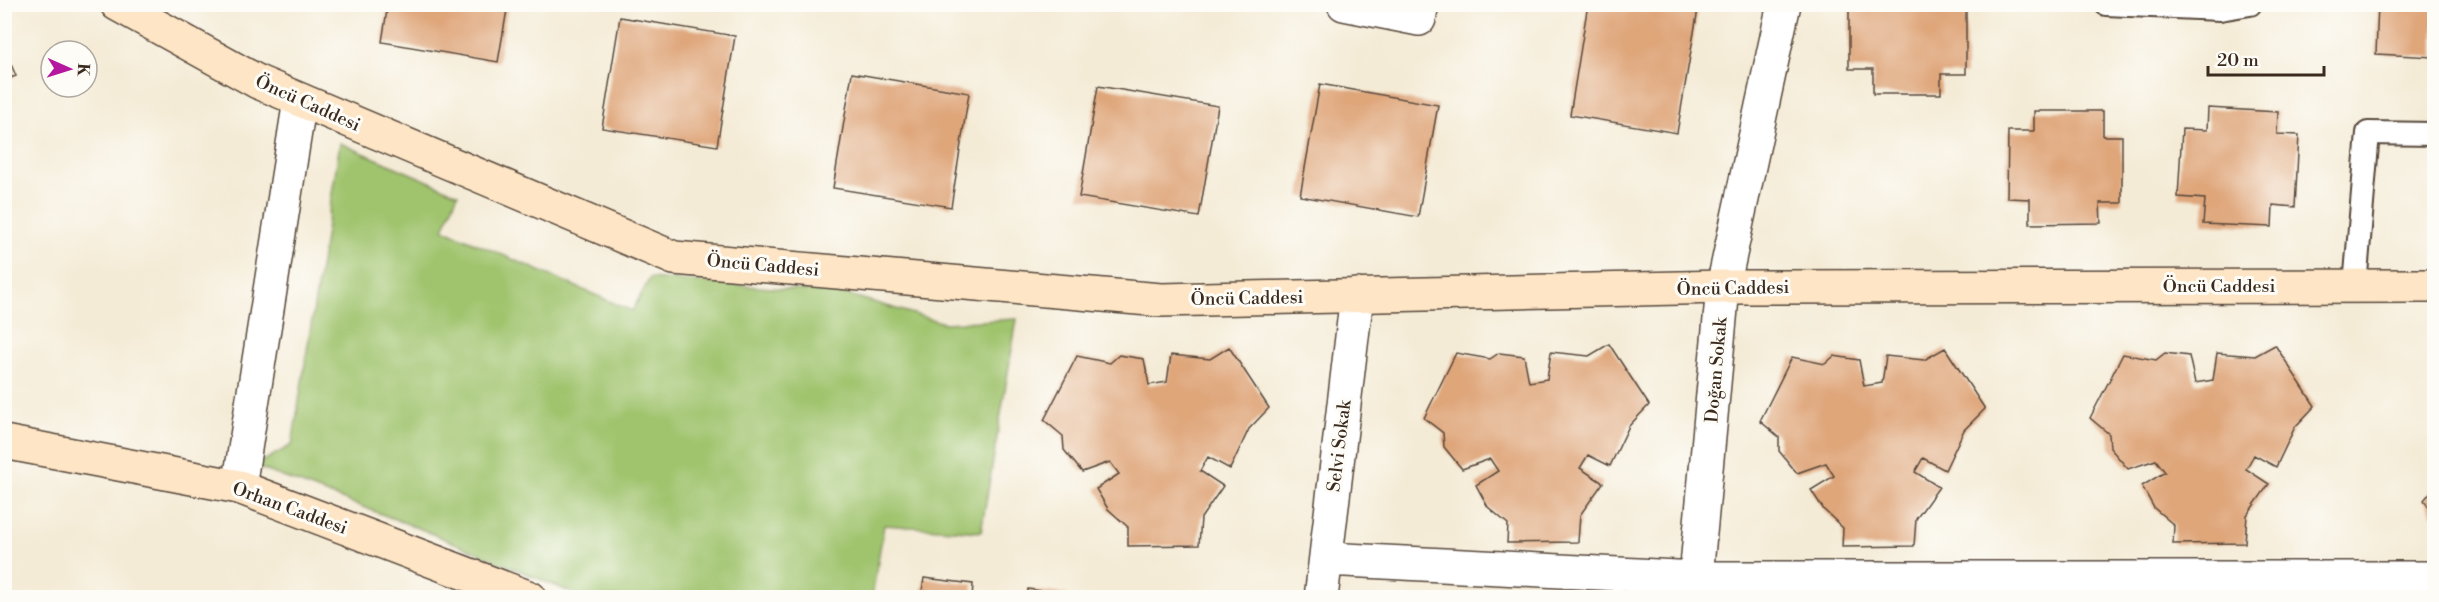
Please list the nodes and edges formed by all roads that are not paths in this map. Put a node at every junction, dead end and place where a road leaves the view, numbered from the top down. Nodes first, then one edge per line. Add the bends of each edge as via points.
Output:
1 (117, 4) edge
2 (1344, 4) edge
3 (1422, 4) edge
4 (1784, 4) edge
5 (2106, 4) edge
6 (2250, 4) edge
7 (300, 100) junction
8 (2434, 134) edge
9 (2355, 286) junction
10 (2434, 286) edge
11 (1724, 287) junction
12 (1357, 295) junction
13 (4, 442) edge
14 (238, 487) junction
15 (1326, 559) junction
16 (2434, 578) edge
17 (1695, 588) edge
18 (2368, 588) edge
19 (531, 597) edge
20 (1321, 597) edge

1 - 7 street, Öncü Caddesi via 258,82
2 - 3 street via 1419,19
4 - 11 street, Doğan Sokak
5 - 6 lane via 2220,9
7 - 12 street, Öncü Caddesi via 674,258 1161,300
7 - 14 street
8 - 9 lane via 2368,133
9 - 10 street, Öncü Caddesi
9 - 11 street, Öncü Caddesi
11 - 12 street, Öncü Caddesi
11 - 17 street, Doğan Sokak
12 - 15 street, Selvi Sokak
13 - 14 street, Orhan Caddesi
14 - 19 street, Orhan Caddesi
15 - 17 street
15 - 20 street, Selvi Sokak
16 - 18 street
17 - 18 street

